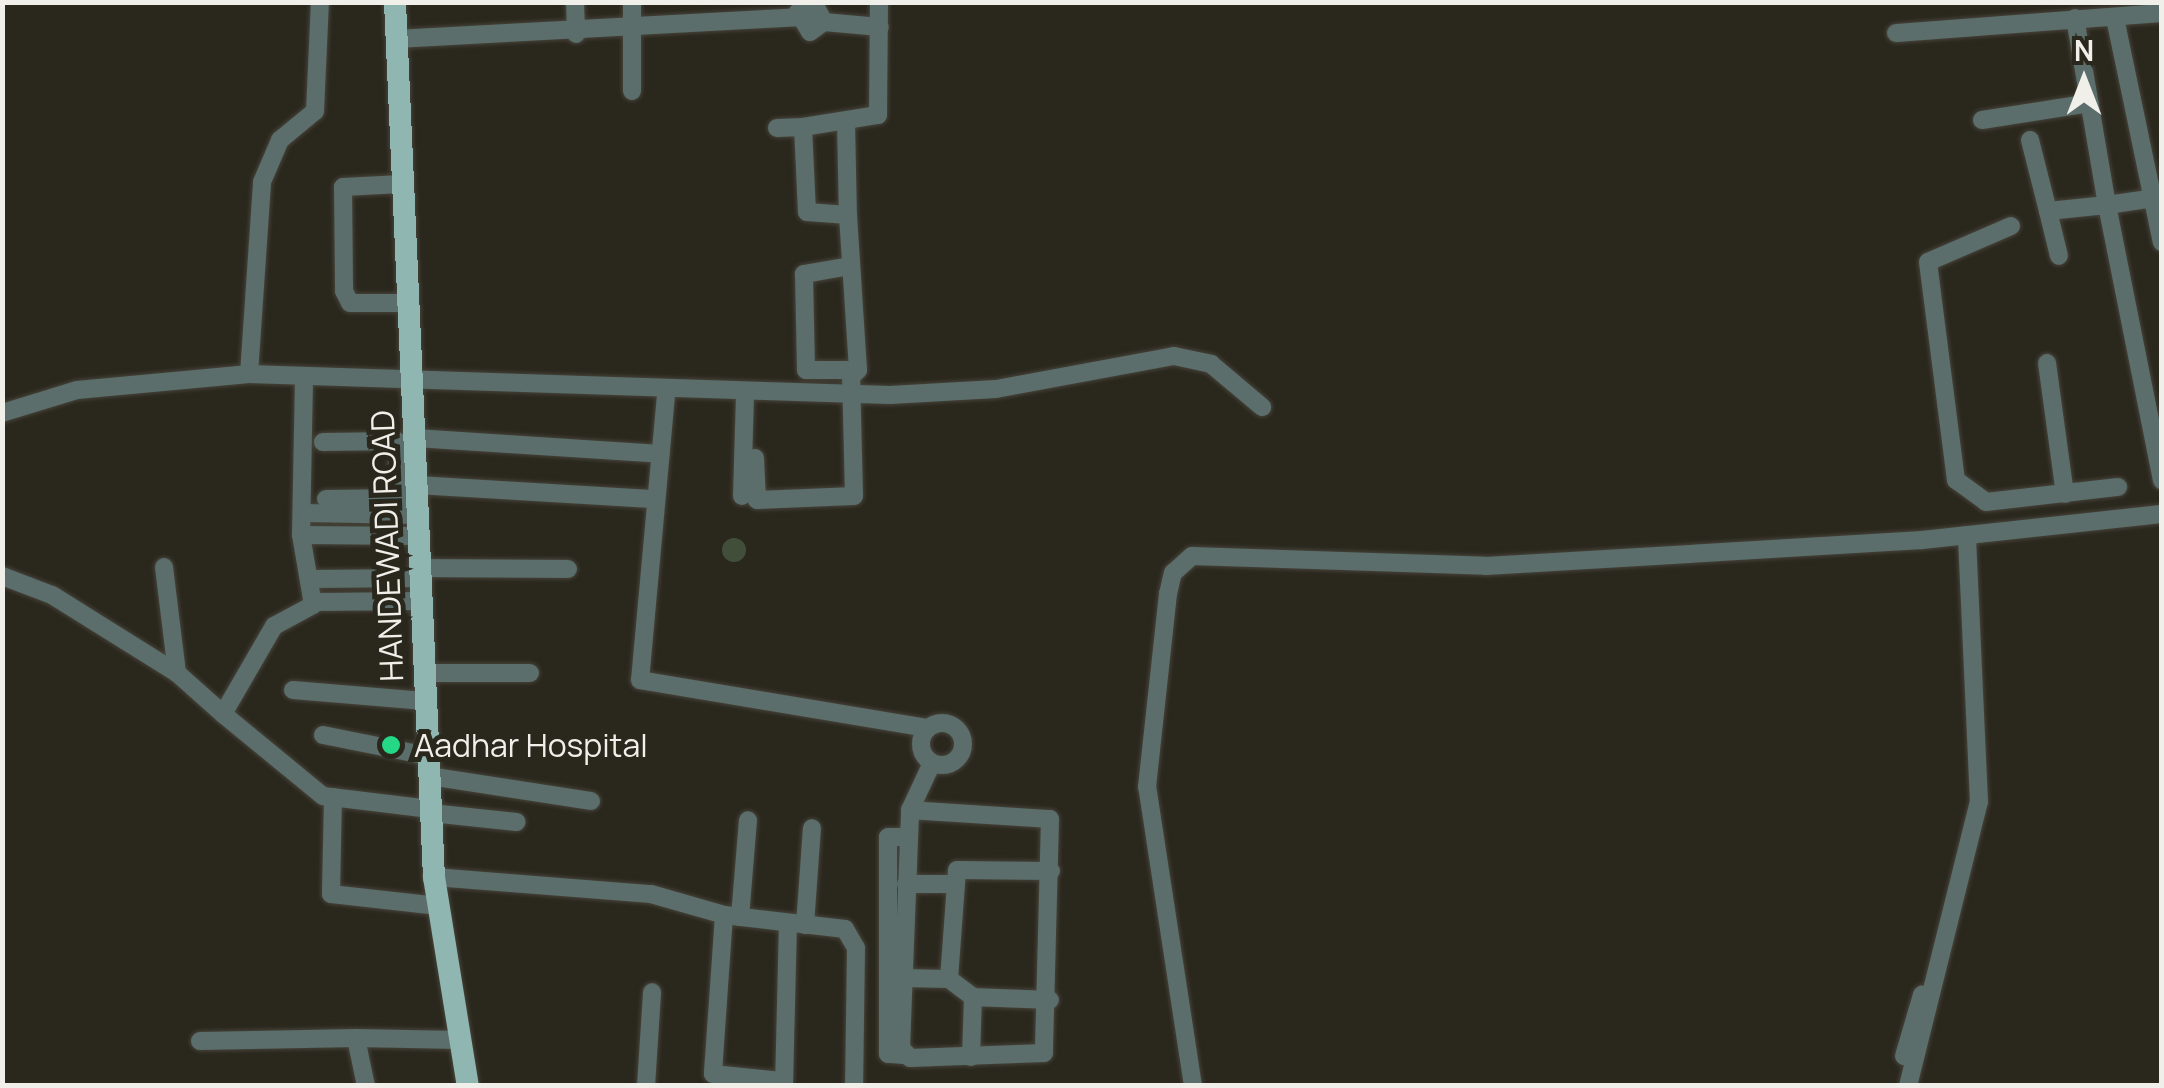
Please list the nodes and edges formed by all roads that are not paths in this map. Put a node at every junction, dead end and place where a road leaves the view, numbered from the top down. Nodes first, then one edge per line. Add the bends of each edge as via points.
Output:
1 (320, 2) edge
2 (395, 2) edge
3 (575, 2) edge
4 (632, 2) edge
5 (879, 2) edge
6 (2162, 13) edge
7 (2075, 18) junction
8 (2115, 18) junction
9 (880, 27) junction
10 (634, 33) junction
11 (576, 34) junction
12 (1896, 34) dead end
13 (396, 39) junction
14 (632, 91) dead end
15 (2090, 103) junction
16 (1982, 120) dead end
17 (846, 123) junction
18 (802, 127) junction
19 (776, 128) dead end
20 (2030, 140) dead end
21 (400, 184) junction
22 (2157, 198) edge
23 (2107, 205) junction
24 (2048, 212) junction
25 (848, 216) junction
26 (2011, 226) dead end
27 (2162, 242) edge
28 (2059, 256) dead end
29 (850, 266) junction
30 (408, 302) junction
31 (2048, 363) dead end
32 (858, 370) junction
33 (249, 374) junction
34 (304, 378) junction
35 (413, 380) junction
36 (666, 394) junction
37 (745, 395) junction
38 (851, 395) junction
39 (1262, 407) dead end
40 (2, 413) edge
41 (415, 438) junction
42 (322, 442) dead end
43 (660, 454) junction
44 (755, 458) dead end
45 (2162, 481) edge
46 (2118, 486) dead end
47 (742, 496) dead end
48 (2055, 496) junction
49 (411, 497) junction
50 (326, 499) dead end
51 (656, 499) junction
52 (302, 513) junction
53 (2162, 514) edge
54 (2049, 524) junction
55 (301, 535) junction
56 (1963, 535) junction
57 (164, 568) dead end
58 (568, 569) dead end
59 (2, 576) edge
60 (312, 579) junction
61 (421, 582) junction
62 (312, 602) junction
63 (177, 673) junction
64 (425, 673) junction
65 (530, 673) dead end
66 (293, 690) dead end
67 (426, 701) junction
68 (223, 714) junction
69 (928, 728) junction
70 (322, 735) dead end
71 (932, 762) junction
72 (429, 766) junction
73 (333, 797) junction
74 (592, 801) dead end
75 (910, 810) junction
76 (431, 811) junction
77 (748, 820) dead end
78 (516, 822) dead end
79 (812, 828) dead end
80 (908, 837) junction
81 (1050, 871) junction
82 (434, 877) junction
83 (906, 884) junction
84 (951, 884) junction
85 (438, 906) junction
86 (732, 916) junction
87 (796, 924) junction
88 (902, 978) junction
89 (949, 979) junction
90 (652, 992) dead end
91 (973, 996) junction
92 (1050, 1000) junction
93 (356, 1038) junction
94 (460, 1040) junction
95 (200, 1041) dead end
96 (904, 1054) junction
97 (971, 1057) junction
98 (784, 1083) edge
99 (366, 1086) edge
100 (468, 1086) edge
101 (646, 1086) edge
102 (854, 1086) edge
103 (1193, 1086) edge
104 (1896, 1086) edge
105 (1908, 1086) edge

1 - 33 street via 315,111 280,140 262,182
2 - 13 main road, HANDEWADI ROAD
3 - 11 street
4 - 10 street
5 - 9 street
6 - 8 street
7 - 8 street
7 - 12 street
7 - 15 street
8 - 22 street
9 - 10 street via 824,22 810,32 796,18
9 - 17 street via 883,107 871,120
10 - 11 street
10 - 14 street
11 - 13 street
13 - 21 main road, HANDEWADI ROAD
15 - 16 street
15 - 23 street
17 - 18 street
17 - 25 street
18 - 19 street
18 - 25 street via 807,212
20 - 24 street
21 - 30 main road, HANDEWADI ROAD
21 - 30 street via 343,188 344,292 350,302
22 - 23 street
22 - 27 street
23 - 24 street
23 - 45 street
24 - 28 street
25 - 29 street
26 - 48 street via 1928,262 1938,364 1951,392 1950,450 1962,493 1986,502
29 - 32 street
29 - 32 street via 804,274 806,370
30 - 35 main road, HANDEWADI ROAD
31 - 48 street
32 - 38 street
33 - 34 street
33 - 40 street via 77,390
34 - 35 street
34 - 52 street
35 - 36 street
35 - 41 main road, HANDEWADI ROAD
36 - 37 street
36 - 43 street
37 - 38 street
37 - 47 street
38 - 39 street via 996,389 1174,356 1211,364
38 - 44 street via 854,496 757,500
41 - 43 street
41 - 49 main road, HANDEWADI ROAD
42 - 49 street via 396,441
43 - 51 street
46 - 48 street
48 - 54 street
49 - 50 street
49 - 51 street
49 - 52 street
49 - 55 street
49 - 61 main road, HANDEWADI ROAD
51 - 69 street via 640,680
52 - 55 street
53 - 54 street
54 - 56 street
55 - 60 street
56 - 103 street via 1408,570 1203,552 1173,573 1146,787
56 - 104 street via 1969,798
56 - 105 street via 1979,802
57 - 63 street
58 - 61 street
59 - 63 street via 52,595
60 - 61 street
60 - 62 street
61 - 62 street
61 - 64 main road, HANDEWADI ROAD
62 - 68 street via 274,626
63 - 68 street
64 - 65 street
64 - 67 main road, HANDEWADI ROAD
66 - 67 street
67 - 72 main road, HANDEWADI ROAD
68 - 73 street
69 - 71 street via 921,750
69 - 71 street via 952,725 962,738 956,760
70 - 72 street
71 - 75 street
72 - 74 street
72 - 76 main road, HANDEWADI ROAD
73 - 76 street
73 - 85 street via 331,894
75 - 80 street
75 - 81 street via 1048,814
76 - 78 street
76 - 82 main road, HANDEWADI ROAD
77 - 86 street
79 - 87 street
80 - 83 street
80 - 96 street via 888,838 888,1054
81 - 84 street via 956,870
81 - 92 street
82 - 85 main road, HANDEWADI ROAD
82 - 86 street via 632,896
83 - 84 street
83 - 88 street
84 - 89 street
85 - 94 main road, HANDEWADI ROAD
86 - 87 street
86 - 98 street via 713,1074
87 - 98 street
87 - 102 street via 845,929 854,939
88 - 89 street
88 - 96 street
89 - 91 street
90 - 101 street
91 - 92 street
91 - 97 street
92 - 97 street via 1044,1053
93 - 94 street
93 - 95 street
93 - 99 street
94 - 100 main road, HANDEWADI ROAD
96 - 97 street

